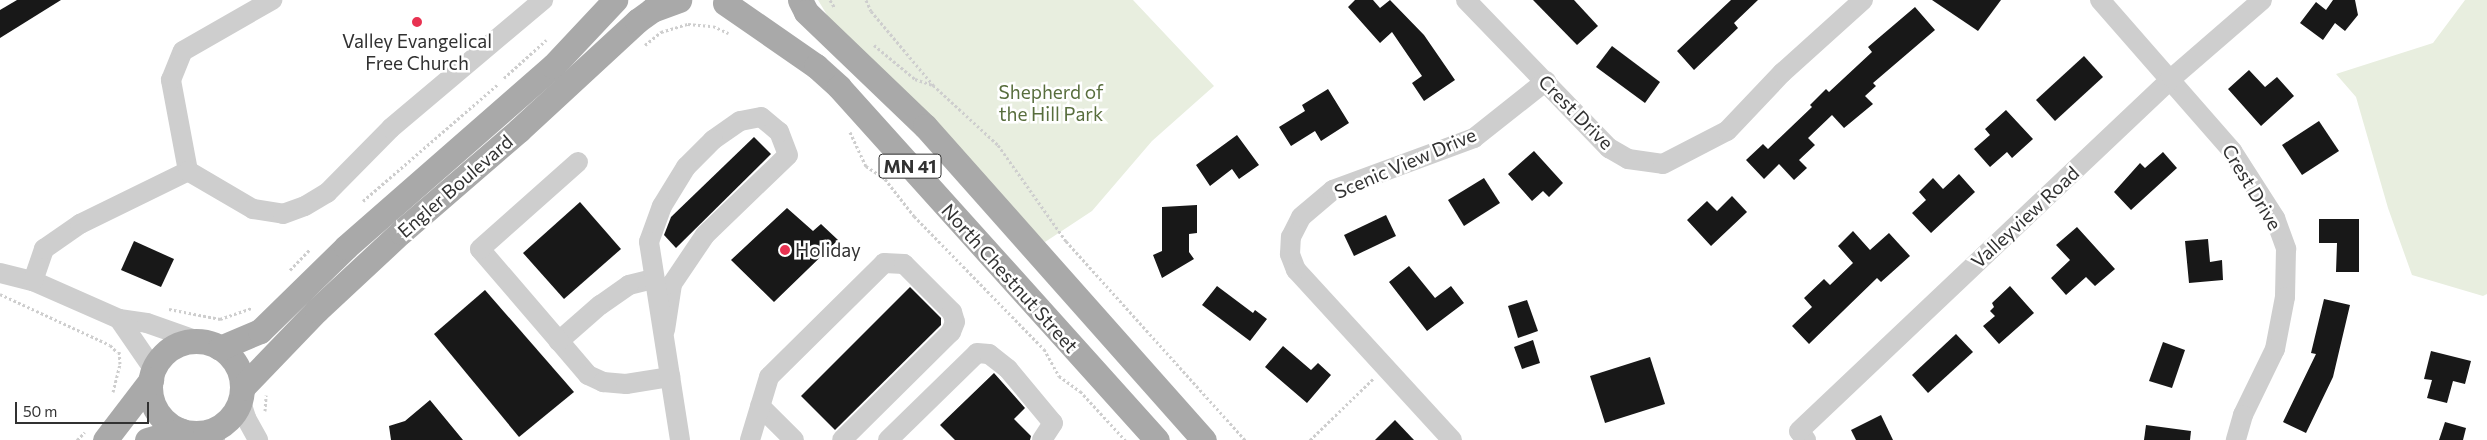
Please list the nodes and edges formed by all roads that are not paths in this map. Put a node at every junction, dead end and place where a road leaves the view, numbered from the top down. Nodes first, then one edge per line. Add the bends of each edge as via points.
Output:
1 (272, 0) edge
2 (615, 0) edge
3 (679, 0) edge
4 (800, 0) edge
5 (1466, 0) edge
6 (1863, 0) edge
7 (2100, 0) edge
8 (2262, 0) edge
9 (541, 1) edge
10 (725, 1) edge
11 (2172, 78) junction
12 (1546, 82) junction
13 (578, 162) dead end
14 (188, 171) junction
15 (0, 273) edge
16 (653, 279) junction
17 (33, 281) junction
18 (119, 319) junction
19 (665, 330) junction
20 (560, 342) junction
21 (209, 344) junction
22 (152, 375) junction
23 (670, 376) junction
24 (241, 394) junction
25 (760, 406) junction
26 (97, 434) edge
27 (199, 434) edge
28 (147, 440) edge
29 (258, 440) edge
30 (680, 440) edge
31 (750, 440) edge
32 (794, 440) edge
33 (842, 440) edge
34 (888, 440) edge
35 (1042, 440) edge
36 (1157, 440) edge
37 (1204, 440) edge
38 (1452, 440) edge
39 (1806, 440) edge
40 (2236, 440) edge

1 - 14 street via 182,51 171,80
2 - 21 main road, Engler Boulevard via 553,66 346,247 260,331 233,345
3 - 24 main road, Engler Boulevard via 652,10 637,21 526,124 401,232 317,310
4 - 37 main road, North Chestnut Street / MN 41 via 806,12 925,126
5 - 12 street, Crest Drive
6 - 12 street, Crest Drive via 1782,73 1727,131 1663,164 1628,159 1609,148
7 - 11 street, Crest Drive
8 - 11 street, Valleyview Road
9 - 14 street via 391,128 327,193 305,206 283,214 253,209 195,172
10 - 36 main road, North Chestnut Street / MN 41 via 840,87
11 - 39 street, Valleyview Road via 1799,431
11 - 40 street, Crest Drive via 2232,151 2275,218 2286,249 2285,297 2275,349 2243,415
12 - 38 street, Scenic View Drive via 1474,138 1333,190 1301,217 1291,237 1290,254 1296,270
13 - 20 street via 480,249
14 - 17 street via 80,224 44,249
15 - 17 street
16 - 19 street
16 - 19 street via 649,242 662,206 686,167 713,140 740,121 761,117 779,132 788,155 705,235 672,284
16 - 20 street via 629,285 600,305
17 - 18 street
18 - 21 street via 147,323
18 - 22 street via 135,339
19 - 23 street
20 - 23 street via 588,375 603,382 626,384
21 - 22 main road via 175,346 162,356
21 - 24 main road via 236,365
22 - 26 main road
22 - 27 main road via 153,401 157,411
23 - 30 street
24 - 27 main road via 228,419 219,427
24 - 29 street via 246,418
25 - 31 street
25 - 32 street
25 - 33 street via 769,377 863,283 884,263 904,264 952,312 955,322 951,332
27 - 28 main road
34 - 35 street via 977,353 989,354 1008,369 1053,424

